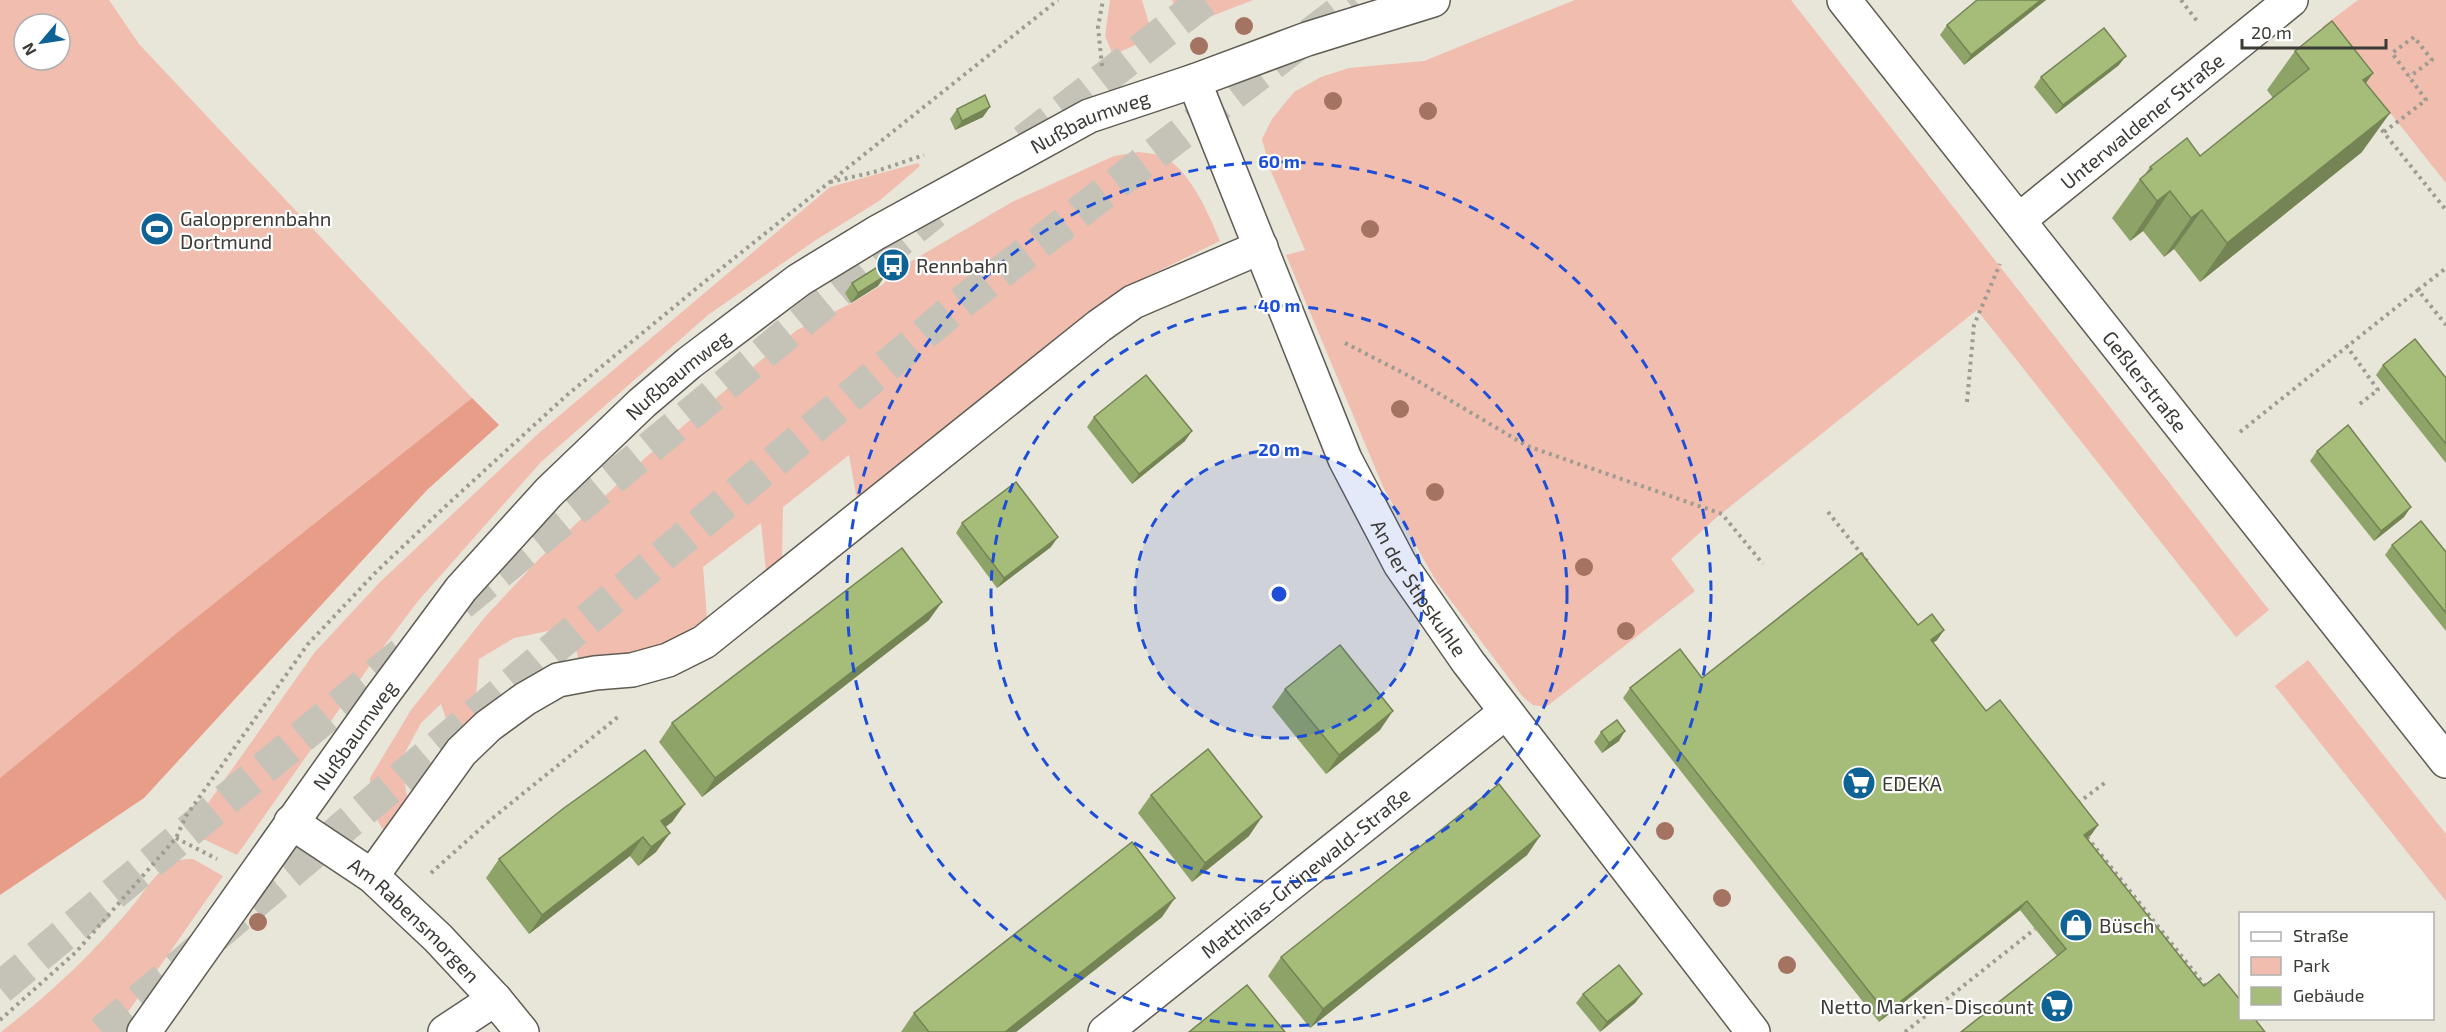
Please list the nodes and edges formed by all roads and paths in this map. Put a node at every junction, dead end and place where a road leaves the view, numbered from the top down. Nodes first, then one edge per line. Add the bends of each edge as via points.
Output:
1 (1102, 0) edge
2 (1433, 0) edge
3 (1844, 0) edge
4 (2291, 0) edge
5 (1102, 66) dead end
6 (2409, 77) junction
7 (1194, 81) junction
8 (2377, 123) edge
9 (2384, 132) junction
10 (924, 155) dead end
11 (829, 182) dead end
12 (2446, 210) edge
13 (2019, 220) junction
14 (1261, 247) junction
15 (2446, 268) edge
16 (2418, 290) junction
17 (1288, 314) junction
18 (2446, 325) edge
19 (2346, 345) junction
20 (1967, 402) dead end
21 (2357, 406) dead end
22 (2207, 459) junction
23 (1828, 512) dead end
24 (1763, 564) dead end
25 (1873, 568) edge
26 (1506, 712) junction
27 (620, 716) dead end
28 (2446, 761) edge
29 (2106, 782) dead end
30 (2075, 806) edge
31 (291, 822) junction
32 (2087, 837) edge
33 (2117, 874) junction
34 (372, 876) junction
35 (2112, 878) edge
36 (400, 902) junction
37 (2159, 928) junction
38 (2035, 929) dead end
39 (2154, 932) edge
40 (2207, 988) edge
41 (495, 999) junction
42 (144, 1032) edge
43 (445, 1032) edge
44 (522, 1032) edge
45 (1105, 1032) edge
46 (1753, 1032) edge
47 (1905, 1032) edge

1 - 5 path via 1098,27
2 - 7 street, Nußbaumweg via 1307,39
3 - 13 street, Geßlerstraße
4 - 13 street, Unterwaldener Straße
6 - 6 path via 2391,53 2414,37 2432,60
6 - 9 path via 2426,100
7 - 14 street, An der Stipskuhle
7 - 31 street, Nußbaumweg via 1089,116 876,232 799,280 689,363 549,492 461,589
8 - 9 path
9 - 12 path
10 - 11 path
13 - 20 path via 1974,326
13 - 22 street, Geßlerstraße
14 - 17 street, An der Stipskuhle
14 - 34 street via 1133,302 1099,326 704,642 668,660 632,670 558,680 525,699 461,752
15 - 16 path
16 - 18 path
16 - 19 path
17 - 24 path via 1412,377 1527,446 1722,514
17 - 26 street, An der Stipskuhle via 1345,459 1400,564
19 - 21 path via 2378,390
19 - 22 path
22 - 28 street, Geßlerstraße
23 - 25 path
26 - 45 street, Matthias-Grünewald-Straße
26 - 46 street, An der Stipskuhle
27 - 36 path via 489,820
29 - 30 path
31 - 34 street, Am Rabensmorgen
31 - 42 street, Nußbaumweg
32 - 33 path
33 - 35 path
33 - 37 path
34 - 36 street, Am Rabensmorgen
36 - 41 street, Am Rabensmorgen
37 - 39 path
37 - 40 path
38 - 47 path
41 - 43 street
41 - 44 street, Am Rabensmorgen

